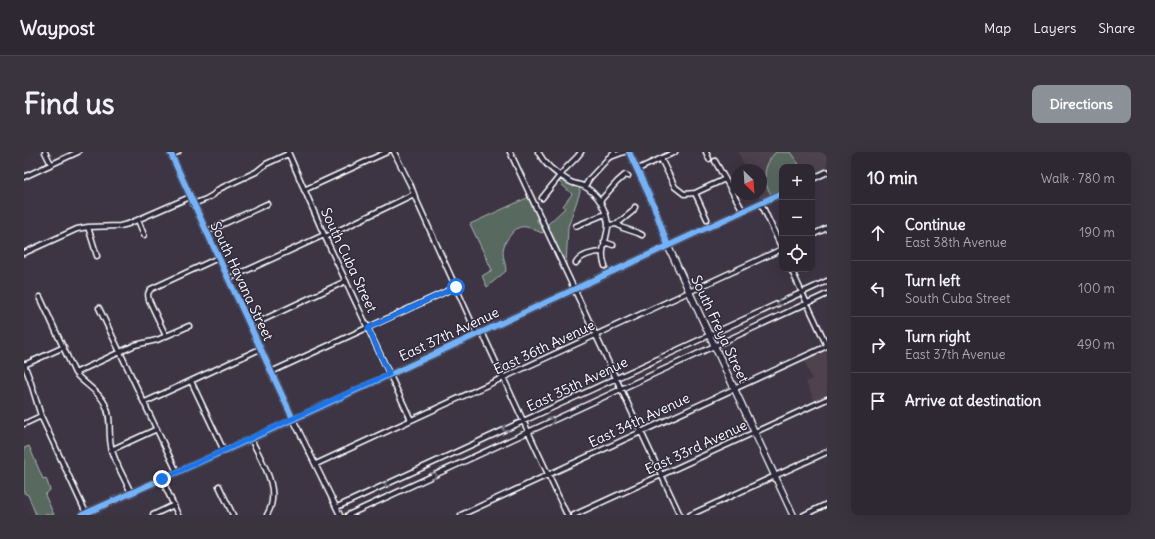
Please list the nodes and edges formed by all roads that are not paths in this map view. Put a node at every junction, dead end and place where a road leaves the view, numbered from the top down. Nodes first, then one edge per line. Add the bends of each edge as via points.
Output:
1 (45, 152) edge
2 (78, 152) edge
3 (178, 152) edge
4 (387, 152) edge
5 (394, 152) edge
6 (510, 152) edge
7 (538, 152) edge
8 (581, 152) edge
9 (614, 152) edge
10 (624, 152) edge
11 (629, 152) edge
12 (675, 152) edge
13 (706, 152) edge
14 (288, 153) edge
15 (170, 154) edge
16 (608, 158) junction
17 (661, 158) junction
18 (709, 159) dead end
19 (715, 161) dead end
20 (51, 164) junction
21 (638, 170) junction
22 (827, 172) edge
23 (627, 175) dead end
24 (24, 176) edge
25 (560, 176) junction
26 (815, 178) edge
27 (725, 179) junction
28 (585, 186) junction
29 (304, 190) junction
30 (695, 193) junction
31 (414, 194) junction
32 (779, 194) edge
33 (190, 197) junction
34 (542, 198) dead end
35 (600, 201) junction
36 (761, 203) junction
37 (193, 204) junction
38 (267, 204) dead end
39 (635, 207) dead end
40 (744, 211) junction
41 (606, 214) junction
42 (707, 219) dead end
43 (138, 220) junction
44 (617, 224) junction
45 (576, 226) dead end
46 (608, 226) junction
47 (88, 227) junction
48 (827, 228) edge
49 (206, 232) junction
50 (640, 232) dead end
51 (815, 234) edge
52 (144, 235) dead end
53 (325, 236) junction
54 (604, 242) junction
55 (779, 242) edge
56 (613, 245) dead end
57 (668, 246) junction
58 (779, 250) edge
59 (602, 252) junction
60 (24, 254) edge
61 (97, 256) dead end
62 (218, 258) junction
63 (576, 263) dead end
64 (605, 266) dead end
65 (792, 272) edge
66 (228, 279) junction
67 (346, 281) junction
68 (827, 281) edge
69 (456, 287) junction
70 (575, 289) junction
71 (690, 291) junction
72 (802, 292) junction
73 (827, 294) edge
74 (40, 297) dead end
75 (807, 303) junction
76 (99, 308) dead end
77 (189, 326) dead end
78 (250, 326) junction
79 (368, 328) junction
80 (480, 333) junction
81 (596, 335) junction
82 (710, 335) junction
83 (166, 336) junction
84 (714, 345) junction
85 (827, 346) edge
86 (64, 347) junction
87 (260, 349) junction
88 (120, 352) junction
89 (24, 365) edge
90 (75, 372) junction
91 (271, 372) junction
92 (389, 374) junction
93 (503, 378) junction
94 (616, 378) junction
95 (191, 381) junction
96 (621, 388) junction
97 (734, 389) junction
98 (827, 399) edge
99 (145, 402) junction
100 (41, 416) junction
101 (294, 419) junction
102 (411, 420) junction
103 (523, 421) junction
104 (24, 424) edge
105 (157, 429) junction
106 (528, 431) junction
107 (642, 432) junction
108 (755, 432) junction
109 (251, 439) junction
110 (112, 450) junction
111 (224, 451) junction
112 (827, 452) edge
113 (316, 464) junction
114 (177, 472) junction
115 (548, 474) junction
116 (662, 475) junction
117 (775, 476) junction
118 (162, 479) junction
119 (219, 486) dead end
120 (131, 493) junction
121 (827, 504) edge
122 (174, 505) junction
123 (337, 507) junction
124 (84, 514) edge
125 (153, 515) edge
126 (178, 515) edge
127 (233, 515) edge
128 (267, 515) edge
129 (340, 515) edge
130 (348, 515) edge
131 (461, 515) edge
132 (567, 515) edge
133 (574, 515) edge
134 (680, 515) edge
135 (690, 515) edge
136 (793, 515) edge
137 (804, 515) edge

1 - 20 street
2 - 20 street
3 - 15 street
4 - 29 street
5 - 31 street
6 - 70 street
7 - 25 street via 546,164
8 - 25 street
9 - 16 street
10 - 16 street
11 - 21 main road, South Freya Street
12 - 17 street
13 - 18 street
14 - 29 street, South Cuba Street
14 - 37 street
15 - 33 street, South Havana Street
16 - 28 street
17 - 21 street
17 - 30 street via 677,190 684,194
19 - 27 street
20 - 24 street
21 - 57 main road, South Freya Street
22 - 26 street
23 - 35 street
25 - 28 street
25 - 34 street
27 - 30 street
27 - 40 street
28 - 35 street
29 - 53 street, South Cuba Street
30 - 42 street
31 - 53 street
31 - 69 street
32 - 36 street, East 37th Avenue
33 - 37 street, South Havana Street
33 - 43 street
35 - 41 street
36 - 40 street, East 37th Avenue
36 - 55 street
37 - 49 street, South Havana Street
38 - 49 street
39 - 44 street
40 - 57 street, East 37th Avenue
41 - 45 street
41 - 46 street
43 - 47 street via 120,226
43 - 52 street
44 - 46 street
44 - 50 street via 630,231
46 - 54 street
47 - 60 street via 77,229
47 - 61 street
48 - 51 street
49 - 62 street, South Havana Street
53 - 66 street
53 - 67 street, South Cuba Street
54 - 56 street
54 - 59 street
57 - 70 street, East 37th Avenue
57 - 71 main road, South Freya Street
58 - 71 street, East 36th Avenue
59 - 63 street via 595,252
59 - 64 street
62 - 66 street, South Havana Street
62 - 83 street via 151,289 148,295
65 - 72 street
66 - 78 street, South Havana Street
67 - 78 street
67 - 79 street, South Cuba Street
68 - 72 street, East 35th Avenue
69 - 79 street
69 - 80 street
70 - 80 street, East 37th Avenue
70 - 81 street
71 - 81 street, East 36th Avenue
71 - 82 main road, South Freya Street
72 - 75 street
72 -> 82 street, East 35th Avenue
73 - 75 street, East 35th Avenue
74 - 86 street
75 - 84 street, East 35th Avenue
75 - 85 street
76 - 88 street
77 - 83 street
78 - 87 street, South Havana Street
79 - 91 street
79 - 92 street, South Cuba Street
80 - 92 street, East 37th Avenue
80 - 93 street
81 - 93 street, East 36th Avenue
81 - 94 street
82 - 84 main road, South Freya Street
82 -> 94 street, East 35th Avenue
83 - 88 street
84 - 96 street, East 35th Avenue
84 - 97 main road, South Freya Street
85 - 97 street, East 34th Avenue
86 - 89 street
86 - 90 street
87 - 91 street, South Havana Street
87 - 95 street
88 - 90 street
88 - 99 street
89 - 100 street
90 - 110 street via 101,396 106,405
91 - 101 street, South Havana Street
92 - 101 street, East 37th Avenue
92 - 102 street, South Cuba Street
93 - 102 street, East 36th Avenue
93 - 103 street
94 - 96 street
94 - 103 street, East 35th Avenue
95 - 99 street
95 - 111 street
106 -> 96 street, East 35th Avenue
96 - 107 street
97 - 107 street, East 34th Avenue
97 - 108 main road, South Freya Street
98 - 108 street, East 33rd Avenue
99 - 105 street
100 - 104 street
100 - 124 street
101 - 109 street, East 37th Avenue
101 - 113 street, South Havana Street
102 - 113 street, East 36th Avenue
103 - 106 street
103 -> 123 street, East 35th Avenue
105 - 110 street
105 - 114 street
106 - 115 street
130 -> 106 street, East 35th Avenue
107 - 115 street, East 34th Avenue
107 - 116 street
108 - 116 street, East 33rd Avenue
108 - 117 main road, South Freya Street
109 - 111 street, East 37th Avenue
109 - 128 street via 273,491 271,508
110 - 120 street
111 - 114 street, East 37th Avenue
112 - 117 street
113 - 123 street, South Havana Street
114 - 118 street, East 37th Avenue
115 - 131 street, East 34th Avenue
115 - 132 street
116 - 133 street, East 33rd Avenue
116 - 134 street
117 - 135 street
117 - 136 main road, South Freya Street
118 - 120 street, East 37th Avenue
118 - 122 street
119 - 127 street
120 - 124 street, East 37th Avenue
121 - 137 street
122 - 125 street
122 - 126 street
123 - 129 street, South Havana Street

